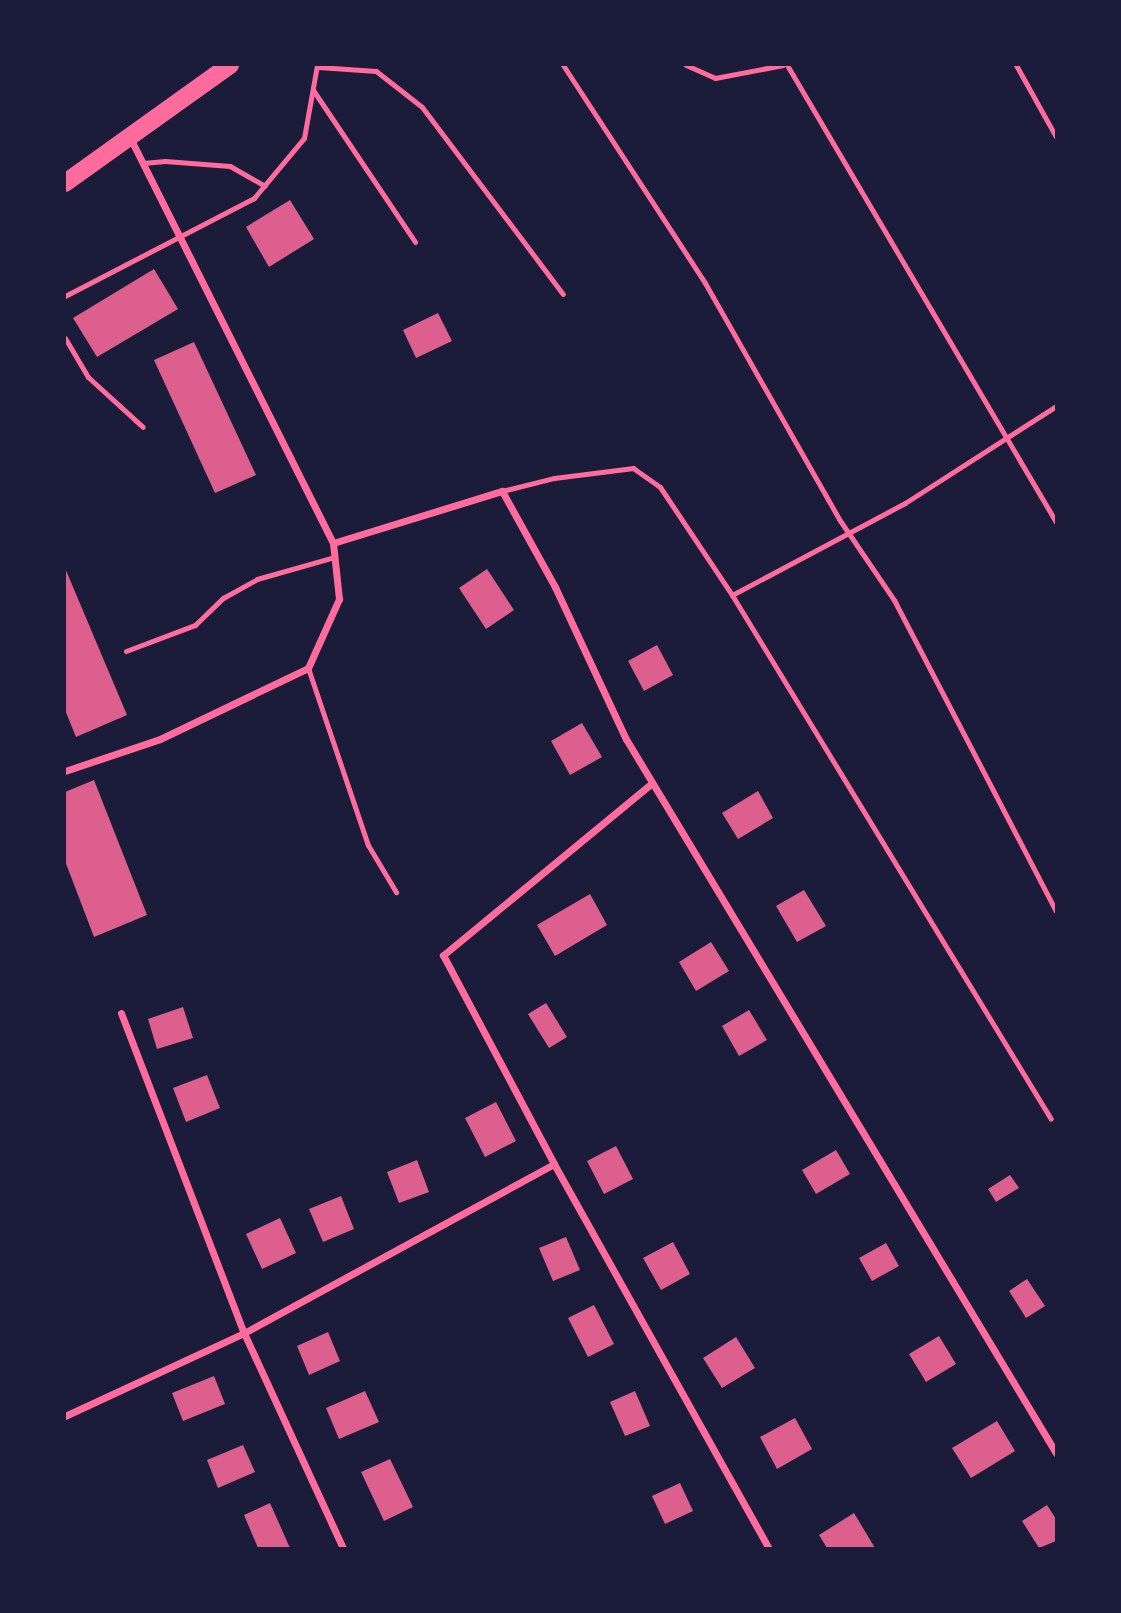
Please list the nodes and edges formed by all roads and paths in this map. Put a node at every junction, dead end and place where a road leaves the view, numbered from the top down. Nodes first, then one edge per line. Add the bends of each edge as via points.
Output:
1 (230, 65) edge
2 (563, 65) edge
3 (686, 65) edge
4 (785, 65) edge
5 (1016, 65) edge
6 (318, 66) edge
7 (313, 90) junction
8 (1056, 137) edge
9 (130, 138) junction
10 (143, 163) junction
11 (67, 178) edge
12 (265, 186) junction
13 (179, 236) junction
14 (415, 242) dead end
15 (563, 294) dead end
16 (65, 296) edge
17 (65, 338) edge
18 (1056, 406) edge
19 (144, 427) dead end
20 (1007, 438) junction
21 (502, 491) junction
22 (1056, 522) edge
23 (848, 532) junction
24 (333, 543) junction
25 (335, 557) junction
26 (732, 595) junction
27 (126, 651) dead end
28 (308, 668) junction
29 (65, 771) edge
30 (652, 783) junction
31 (396, 892) dead end
32 (1056, 911) edge
33 (121, 1013) dead end
34 (1051, 1119) dead end
35 (554, 1164) junction
36 (244, 1333) junction
37 (65, 1416) edge
38 (1056, 1453) edge
39 (343, 1548) edge
40 (769, 1548) edge

1 - 9 main road
2 - 23 lane via 705,283
3 - 4 lane via 715,78
4 - 20 lane
5 - 8 lane
6 - 7 lane
6 - 15 lane via 376,71 422,107
7 - 12 lane via 304,138
7 - 14 lane
9 - 10 street
9 - 11 main road
10 - 12 lane via 230,166
10 - 13 street
12 - 13 lane via 254,198
13 - 16 lane
13 - 24 street
17 - 19 lane via 88,377
18 - 20 lane
20 - 22 lane
20 - 23 lane via 905,503
21 - 24 street
21 - 26 lane via 554,478 633,468 660,487
21 - 30 street
23 - 26 lane
23 - 32 lane via 894,600
24 - 25 street
25 - 27 lane via 257,579 223,598 194,625
25 - 28 street via 339,599
26 - 34 lane
28 - 29 street via 160,739
28 - 31 lane via 368,845
30 - 35 street via 443,955
30 - 38 street
33 - 36 street
35 - 36 street
35 - 40 street
36 - 37 street
36 - 39 street

